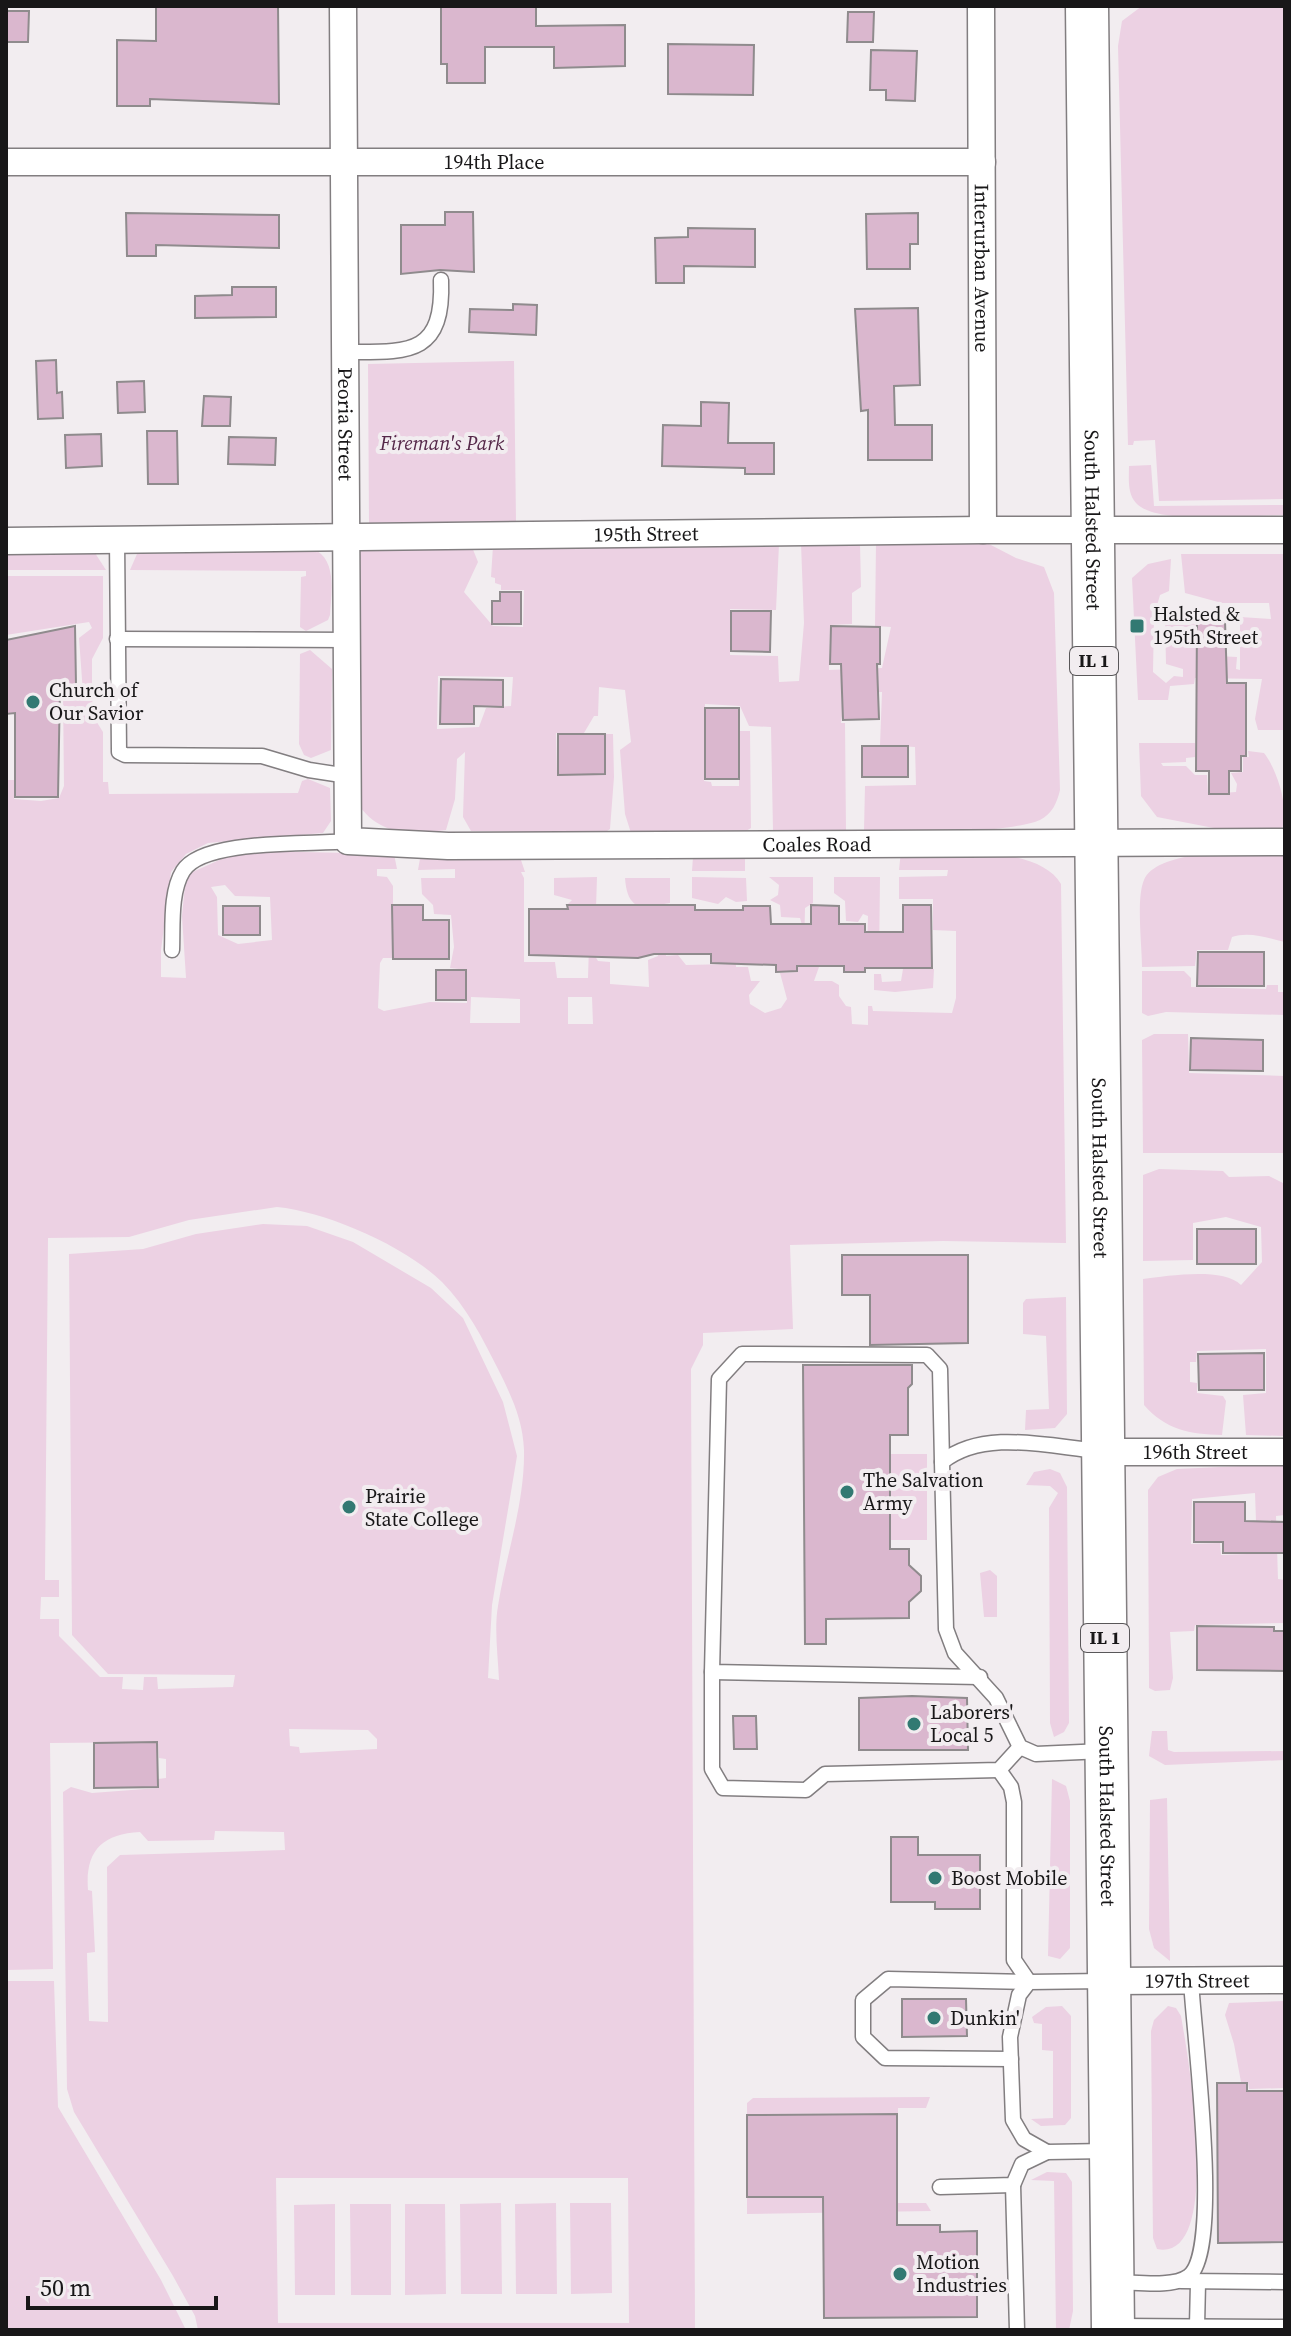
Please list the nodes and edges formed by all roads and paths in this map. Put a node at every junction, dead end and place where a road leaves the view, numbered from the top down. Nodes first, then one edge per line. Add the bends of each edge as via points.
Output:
1 (343, 6) edge
2 (981, 6) edge
3 (1087, 6) edge
4 (6, 162) edge
5 (344, 162) junction
6 (982, 162) junction
7 (441, 280) dead end
8 (346, 352) junction
9 (983, 530) junction
10 (1285, 530) edge
11 (1093, 531) junction
12 (348, 538) junction
13 (117, 540) junction
14 (6, 541) edge
15 (117, 639) junction
16 (349, 640) junction
17 (348, 776) junction
18 (348, 841) junction
19 (1285, 842) edge
20 (1096, 843) junction
21 (172, 950) dead end
22 (1103, 1452) junction
23 (1285, 1452) edge
24 (942, 1462) junction
25 (712, 1672) junction
26 (980, 1677) junction
27 (1020, 1747) junction
28 (1106, 1751) junction
29 (999, 1770) junction
30 (1191, 1980) junction
31 (1285, 1980) edge
32 (1109, 1981) junction
33 (1029, 1982) junction
34 (1011, 2059) junction
35 (1111, 2151) junction
36 (1047, 2152) junction
37 (1013, 2185) junction
38 (940, 2187) dead end
39 (1181, 2281) junction
40 (1112, 2282) junction
41 (1285, 2282) edge
42 (1198, 2283) junction
43 (1197, 2326) junction
44 (1285, 2327) edge
45 (1113, 2328) edge
46 (1017, 2330) edge

1 - 5 street, Peoria Street
2 - 6 street, Interurban Avenue
3 - 11 main road, South Halsted Street / IL 1
4 - 5 street, 194th Place
5 - 6 street, 194th Place
5 - 8 street, Peoria Street
6 - 9 street, Interurban Avenue
7 - 8 lane via 440,318 432,335 394,352
8 - 12 street, Peoria Street
9 - 11 street, 195th Street
9 - 12 street, 195th Street
10 - 11 street, 195th Street
11 - 20 main road, South Halsted Street / IL 1
12 - 13 street, 195th Street
12 - 16 street, Peoria Street
13 - 14 street, 195th Street
13 - 15 lane
15 - 16 lane
15 - 17 lane via 119,752 262,756
16 - 17 street, Peoria Street
17 - 18 street, Peoria Street
18 - 20 street, Coales Road via 448,846
18 - 21 lane via 210,852 189,862 177,888
19 - 20 street, Coales Road
20 - 22 main road, South Halsted Street / IL 1
22 - 23 street, 196th Street
22 - 24 lane via 1000,1442 965,1448
22 - 28 main road, South Halsted Street / IL 1
24 - 25 lane via 940,1369 927,1355 742,1354 719,1379
24 - 26 lane via 946,1629 955,1653
25 - 26 lane
25 - 29 lane via 712,1769 723,1788 806,1790 825,1774
26 - 27 lane
27 - 28 lane via 1036,1754
27 - 29 lane
28 - 32 main road, South Halsted Street / IL 1
29 - 33 lane via 1014,1802 1014,1960
30 - 31 street, 197th Street
30 - 32 street, 197th Street
30 - 39 lane via 1205,2180 1202,2253 1192,2274
32 - 33 lane
32 - 35 main road, South Halsted Street / IL 1
33 - 34 lane via 1019,1995
33 - 34 lane via 888,1979 863,2000 863,2037 885,2058
34 - 36 lane via 1013,2120 1024,2139
35 - 36 lane
35 - 40 main road, South Halsted Street / IL 1
36 - 37 lane via 1022,2164
37 - 38 lane
37 - 46 lane
39 - 40 lane
39 - 42 lane
40 - 45 main road, South Halsted Street / IL 1
41 - 42 lane
42 - 43 lane
43 - 44 lane
43 - 45 lane

